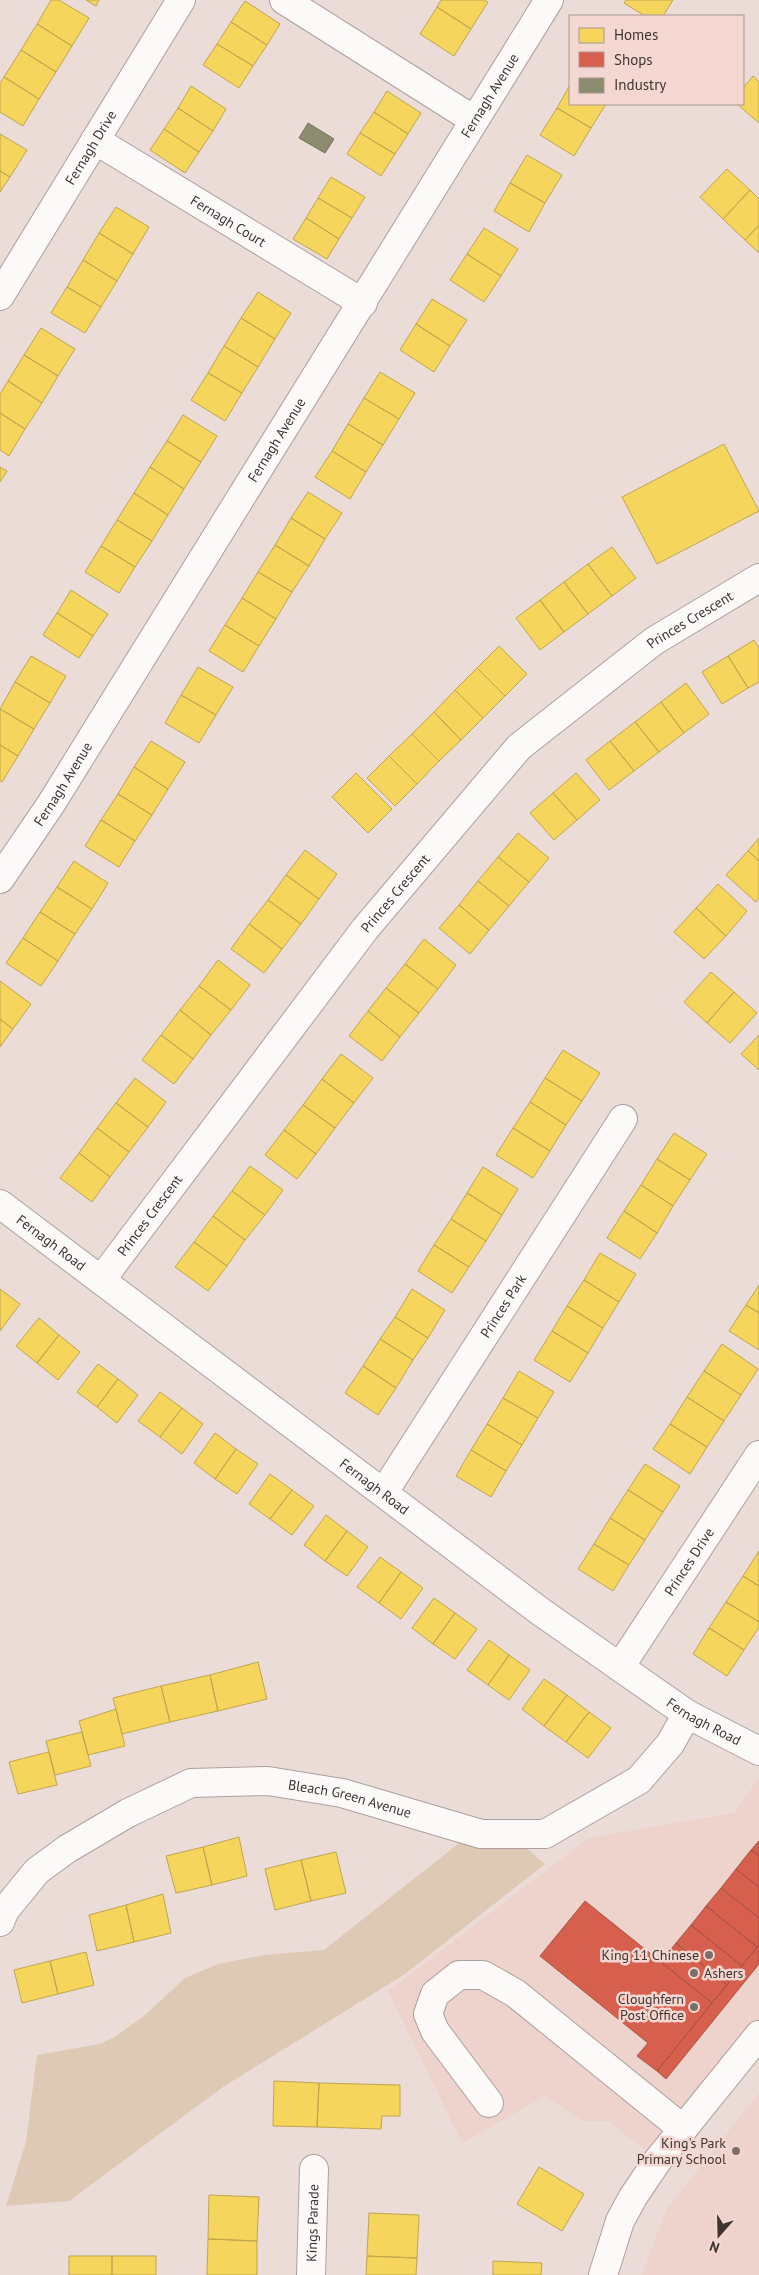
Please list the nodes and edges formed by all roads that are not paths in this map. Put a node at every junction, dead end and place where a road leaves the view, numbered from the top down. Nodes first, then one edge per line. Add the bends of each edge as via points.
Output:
1 (180, 0) edge
2 (284, 0) edge
3 (549, 0) edge
4 (474, 120) junction
5 (95, 140) junction
6 (0, 296) edge
7 (362, 303) junction
8 (759, 578) edge
9 (0, 878) edge
10 (623, 1119) dead end
11 (0, 1204) edge
12 (101, 1280) junction
13 (759, 1455) edge
14 (384, 1492) junction
15 (620, 1667) junction
16 (687, 1714) junction
17 (759, 1751) edge
18 (2, 1913) edge
19 (759, 2036) edge
20 (488, 2103) dead end
21 (683, 2129) junction
22 (314, 2169) dead end
23 (311, 2275) edge
24 (603, 2275) edge

1 - 5 street, Fernagh Drive
2 - 4 street
3 - 4 street, Fernagh Avenue
4 - 7 street, Fernagh Avenue
5 - 6 street, Fernagh Drive
5 - 7 street, Fernagh Court
7 - 9 street, Fernagh Avenue via 51,804
8 - 12 street, Princes Crescent via 654,641 519,747 364,929
10 - 14 street, Princes Park
11 - 12 street, Fernagh Road
12 - 14 street, Fernagh Road
13 - 15 street, Princes Drive
14 - 15 street, Fernagh Road via 541,1612
15 - 16 street, Fernagh Road
16 - 17 street, Fernagh Road
16 - 18 street, Bleach Green Avenue via 670,1744 639,1780 545,1834 481,1834 342,1794 268,1781 191,1783 128,1813 67,1849 37,1871
19 - 21 street
20 - 21 street via 435,2031 428,2014 435,1994 459,1975 483,1975 516,1993
21 - 24 street via 633,2197 620,2222
22 - 23 street, Kings Parade

